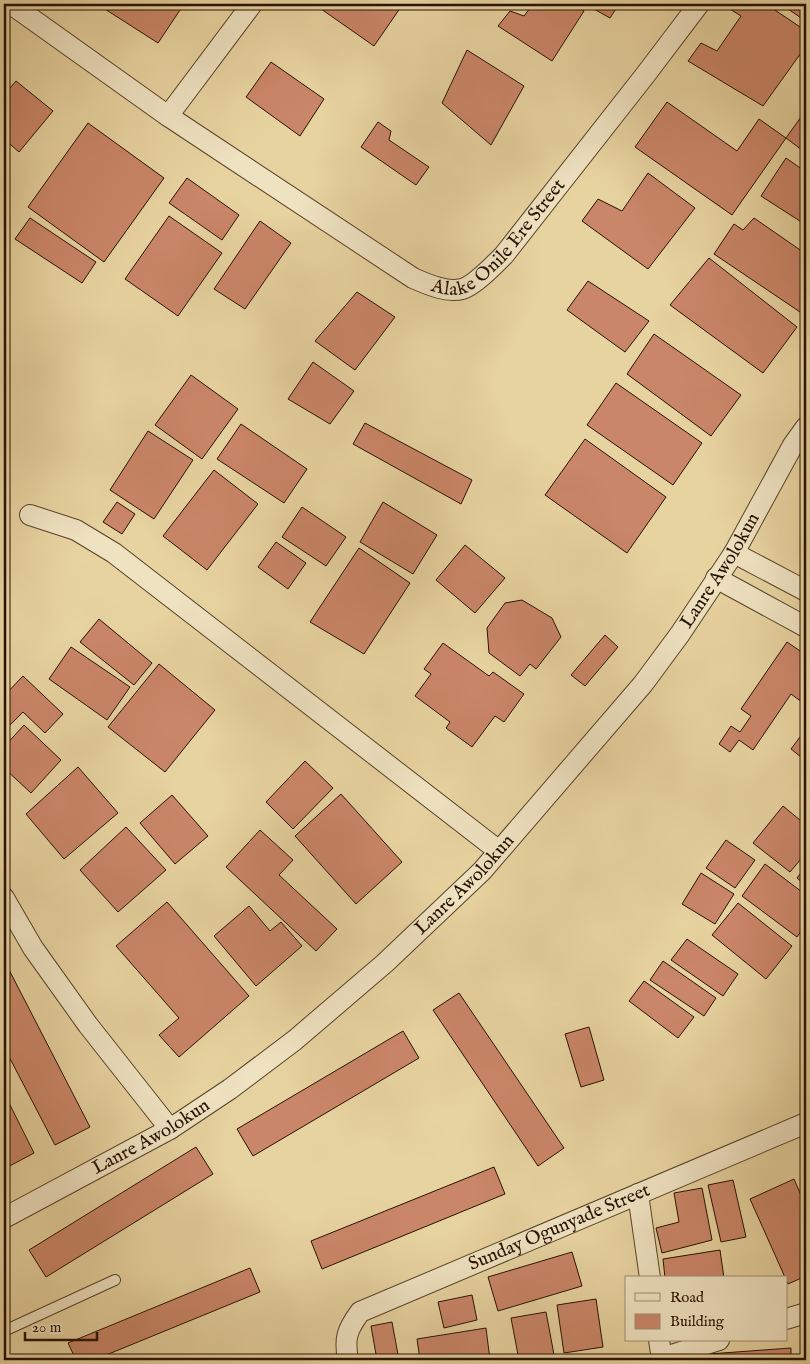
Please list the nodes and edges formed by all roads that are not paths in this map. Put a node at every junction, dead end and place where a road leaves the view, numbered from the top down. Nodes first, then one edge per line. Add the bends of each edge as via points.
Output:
1 (11, 4) edge
2 (252, 4) edge
3 (699, 4) edge
4 (168, 116) junction
5 (806, 427) edge
6 (30, 515) dead end
7 (734, 553) junction
8 (716, 578) junction
9 (806, 591) edge
10 (806, 627) edge
11 (499, 851) junction
12 (4, 898) edge
13 (806, 1123) edge
14 (170, 1129) junction
15 (638, 1194) junction
16 (4, 1218) edge
17 (650, 1276) edge
18 (115, 1280) dead end
19 (806, 1313) edge
20 (788, 1318) edge
21 (4, 1331) edge
22 (709, 1342) edge
23 (661, 1353) edge
24 (348, 1360) edge

1 - 4 street, Alake Onile Ere Street
2 - 4 street
3 - 4 street, Alake Onile Ere Street via 504,255 482,277 462,289 438,288 413,278
5 - 7 street, Lanre Awolokun
6 - 11 street via 76,530 114,553
7 - 8 street, Lanre Awolokun
7 - 9 street
8 - 10 street
8 - 11 street, Lanre Awolokun via 643,684
11 - 14 street, Lanre Awolokun via 385,963 295,1040
12 - 14 street via 78,1012
13 - 15 street, Sunday Ogunyade Street
14 - 16 street, Lanre Awolokun
15 - 17 street
15 - 24 street, Sunday Ogunyade Street via 360,1312 349,1328 345,1345
18 - 21 lane
19 - 20 street
22 - 23 street

